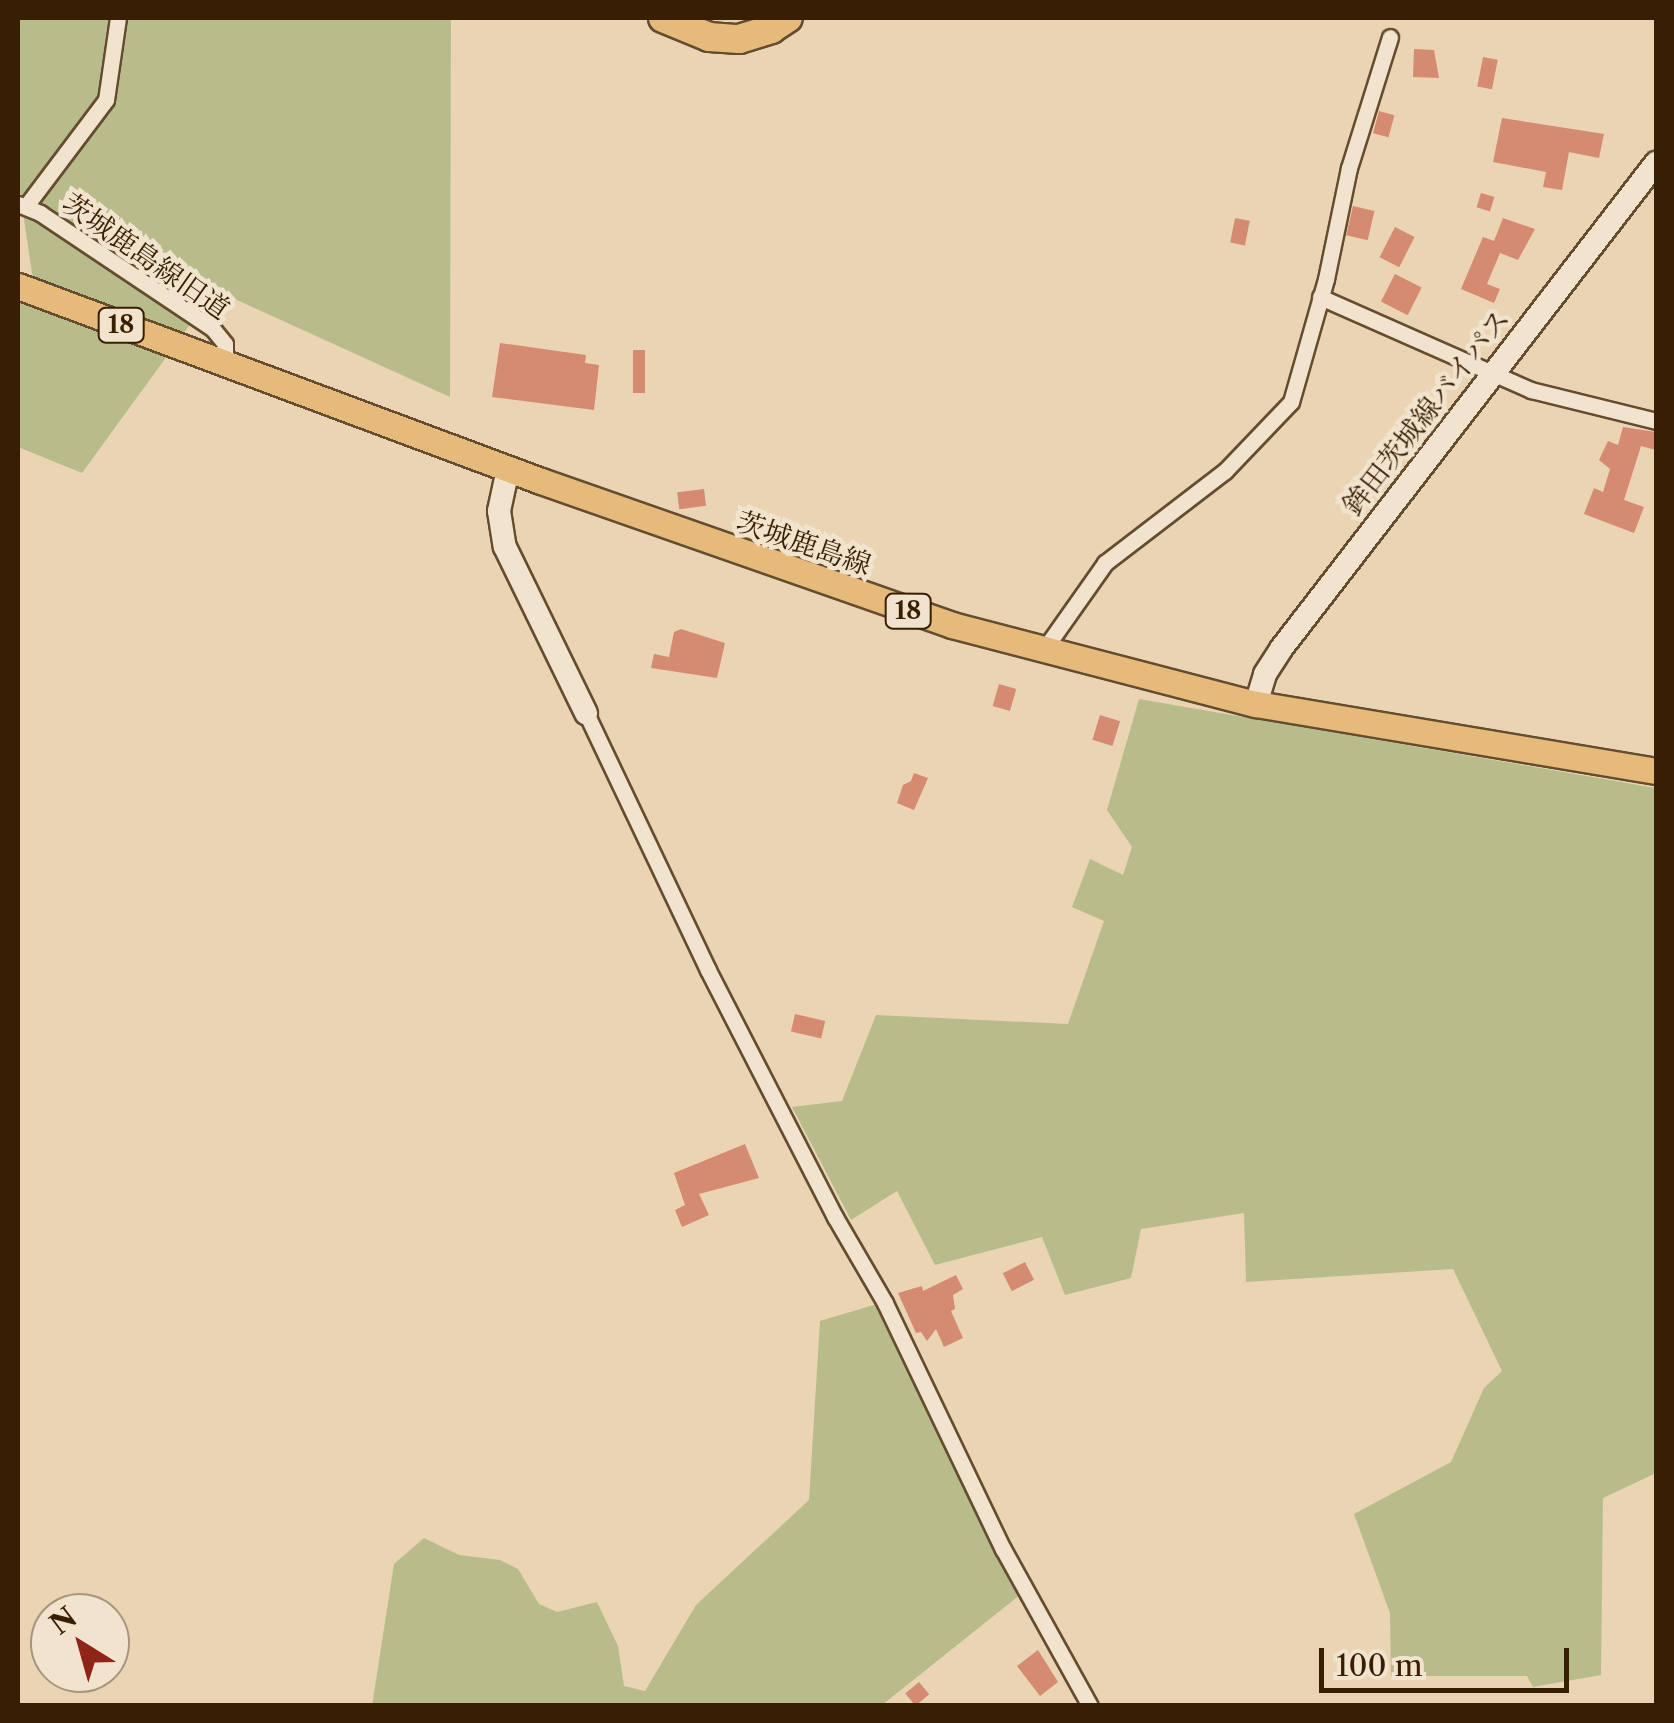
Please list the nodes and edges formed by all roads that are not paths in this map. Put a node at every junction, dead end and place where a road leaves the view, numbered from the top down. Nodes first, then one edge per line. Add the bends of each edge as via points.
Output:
1 (118, 18) edge
2 (663, 18) edge
3 (788, 18) edge
4 (1390, 37) dead end
5 (1656, 163) edge
6 (22, 205) edge
7 (18, 286) edge
8 (1320, 297) junction
9 (225, 363) junction
10 (1493, 375) junction
11 (1656, 420) edge
12 (508, 469) junction
13 (1043, 651) junction
14 (1256, 704) junction
15 (586, 713) joint
16 (1656, 770) edge
17 (1090, 1706) edge

1 - 6 street via 106,100
2 - 3 highway via 709,36 739,39
4 - 8 street via 1349,168
5 - 10 main road, 鉾田茨城線バイパス
6 - 9 street, 茨城鹿島線旧道 via 213,329 225,344
7 - 9 main road, 茨城鹿島線 / 18
8 - 10 street
8 - 13 street via 1290,402 1225,470 1105,563
9 - 12 main road, 茨城鹿島線 / 18
10 - 11 street
10 - 14 main road, 鉾田茨城線バイパス via 1281,649
12 - 13 main road, 茨城鹿島線 / 18 via 840,589
12 - 15 main road via 498,512 501,534
13 - 14 main road, 茨城鹿島線 / 18
14 - 16 main road, 茨城鹿島線 / 18
15 - 17 street via 708,970

